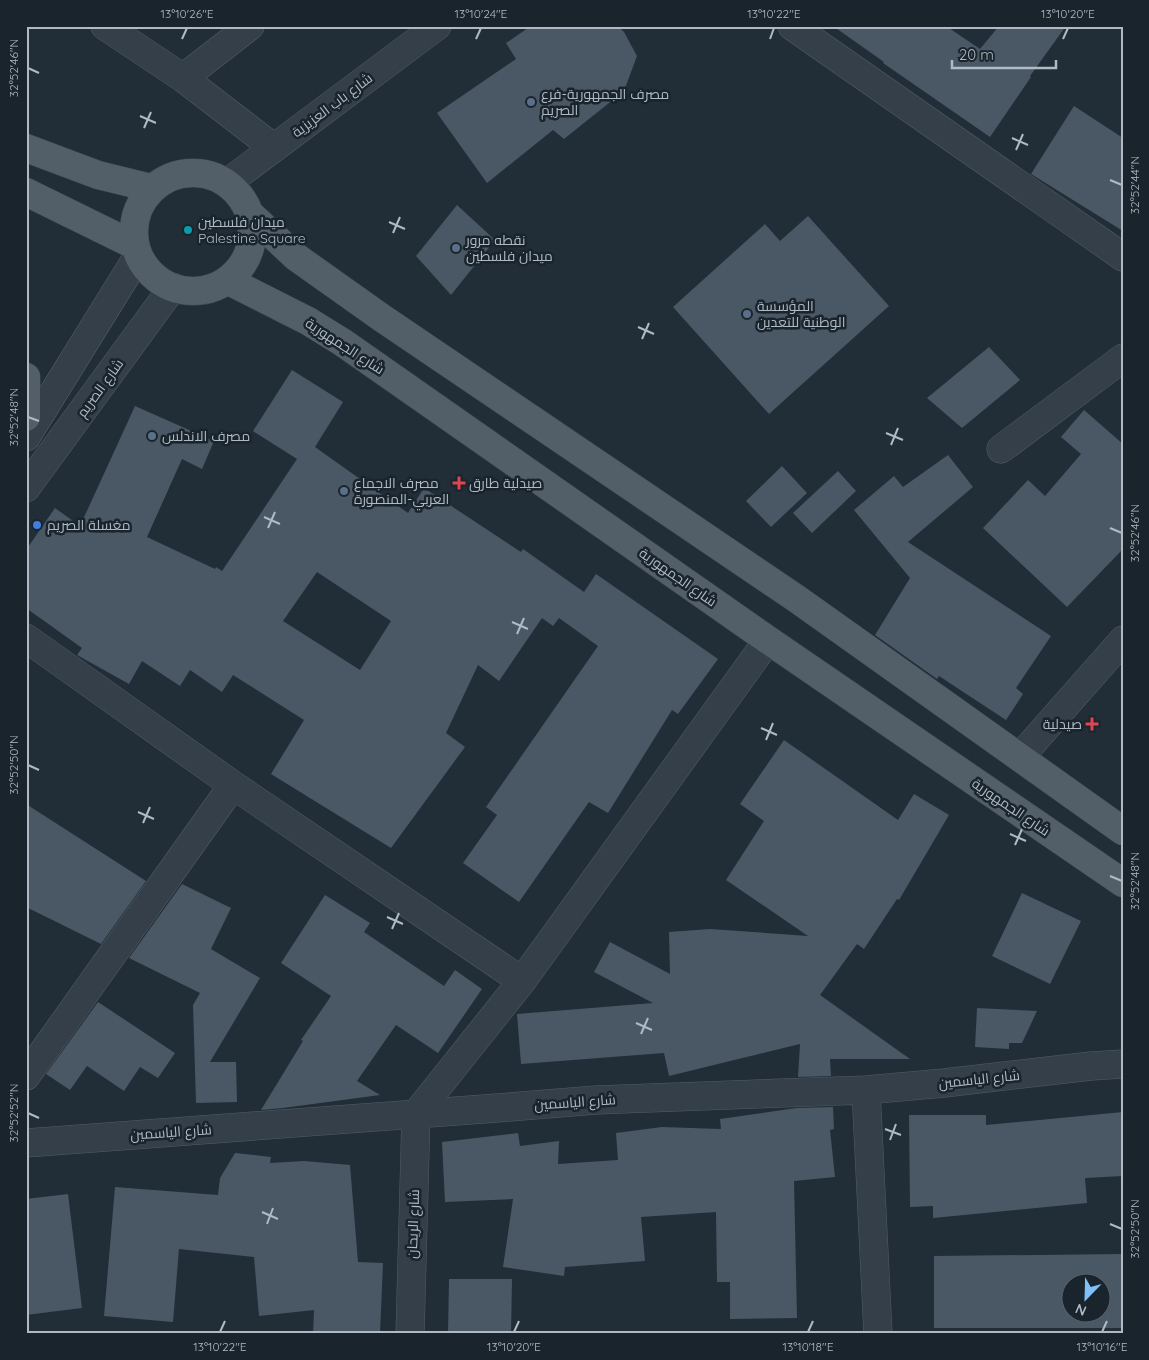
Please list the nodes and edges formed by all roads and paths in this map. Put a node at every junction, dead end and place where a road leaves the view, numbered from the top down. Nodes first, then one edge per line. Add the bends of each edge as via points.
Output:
1 (105, 26) edge
2 (250, 26) edge
3 (437, 26) edge
4 (792, 26) edge
5 (183, 78) junction
6 (26, 148) edge
7 (274, 148) junction
8 (227, 183) junction
9 (151, 188) junction
10 (26, 192) edge
11 (249, 213) junction
12 (136, 250) junction
13 (1123, 257) edge
14 (227, 280) junction
15 (173, 287) junction
16 (1123, 358) edge
17 (26, 377) edge
18 (26, 417) edge
19 (26, 437) edge
20 (1001, 449) dead end
21 (26, 488) edge
22 (26, 638) edge
23 (768, 640) junction
24 (1123, 640) edge
25 (1020, 757) junction
26 (233, 784) junction
27 (1123, 831) edge
28 (1123, 883) edge
29 (522, 980) junction
30 (1123, 1064) edge
31 (26, 1076) edge
32 (866, 1090) junction
33 (416, 1114) junction
34 (26, 1143) edge
35 (410, 1334) edge
36 (878, 1334) edge

1 - 5 street
2 - 5 street
3 - 7 street, شارع باب العزيزية
4 - 13 street
5 - 7 street
6 - 9 main road via 98,175
7 - 8 street, شارع باب العزيزية
8 - 9 main road via 208,174 188,172 168,177
8 - 11 main road via 240,196
9 - 12 main road via 139,205 133,225
10 - 12 main road
11 - 14 main road via 252,231 249,250 241,266
11 - 25 main road via 296,257 366,307 789,594
12 - 15 main road via 147,269 158,280
12 - 19 street
14 - 15 main road via 210,288 192,291
14 - 23 main road, شارع الجمهورية via 342,342
15 - 21 street, شارع الصريم
16 - 20 street
17 - 18 main road
22 - 26 street
23 - 28 main road, شارع الجمهورية
23 - 29 street
24 - 25 street
25 - 27 main road
26 - 29 street
26 - 31 street
29 - 33 street
30 - 32 street, شارع الياسمين
32 - 33 street, شارع الياسمين via 605,1099
32 - 36 street
33 - 34 street, شارع الياسمين
33 - 35 street, شارع الريحان

